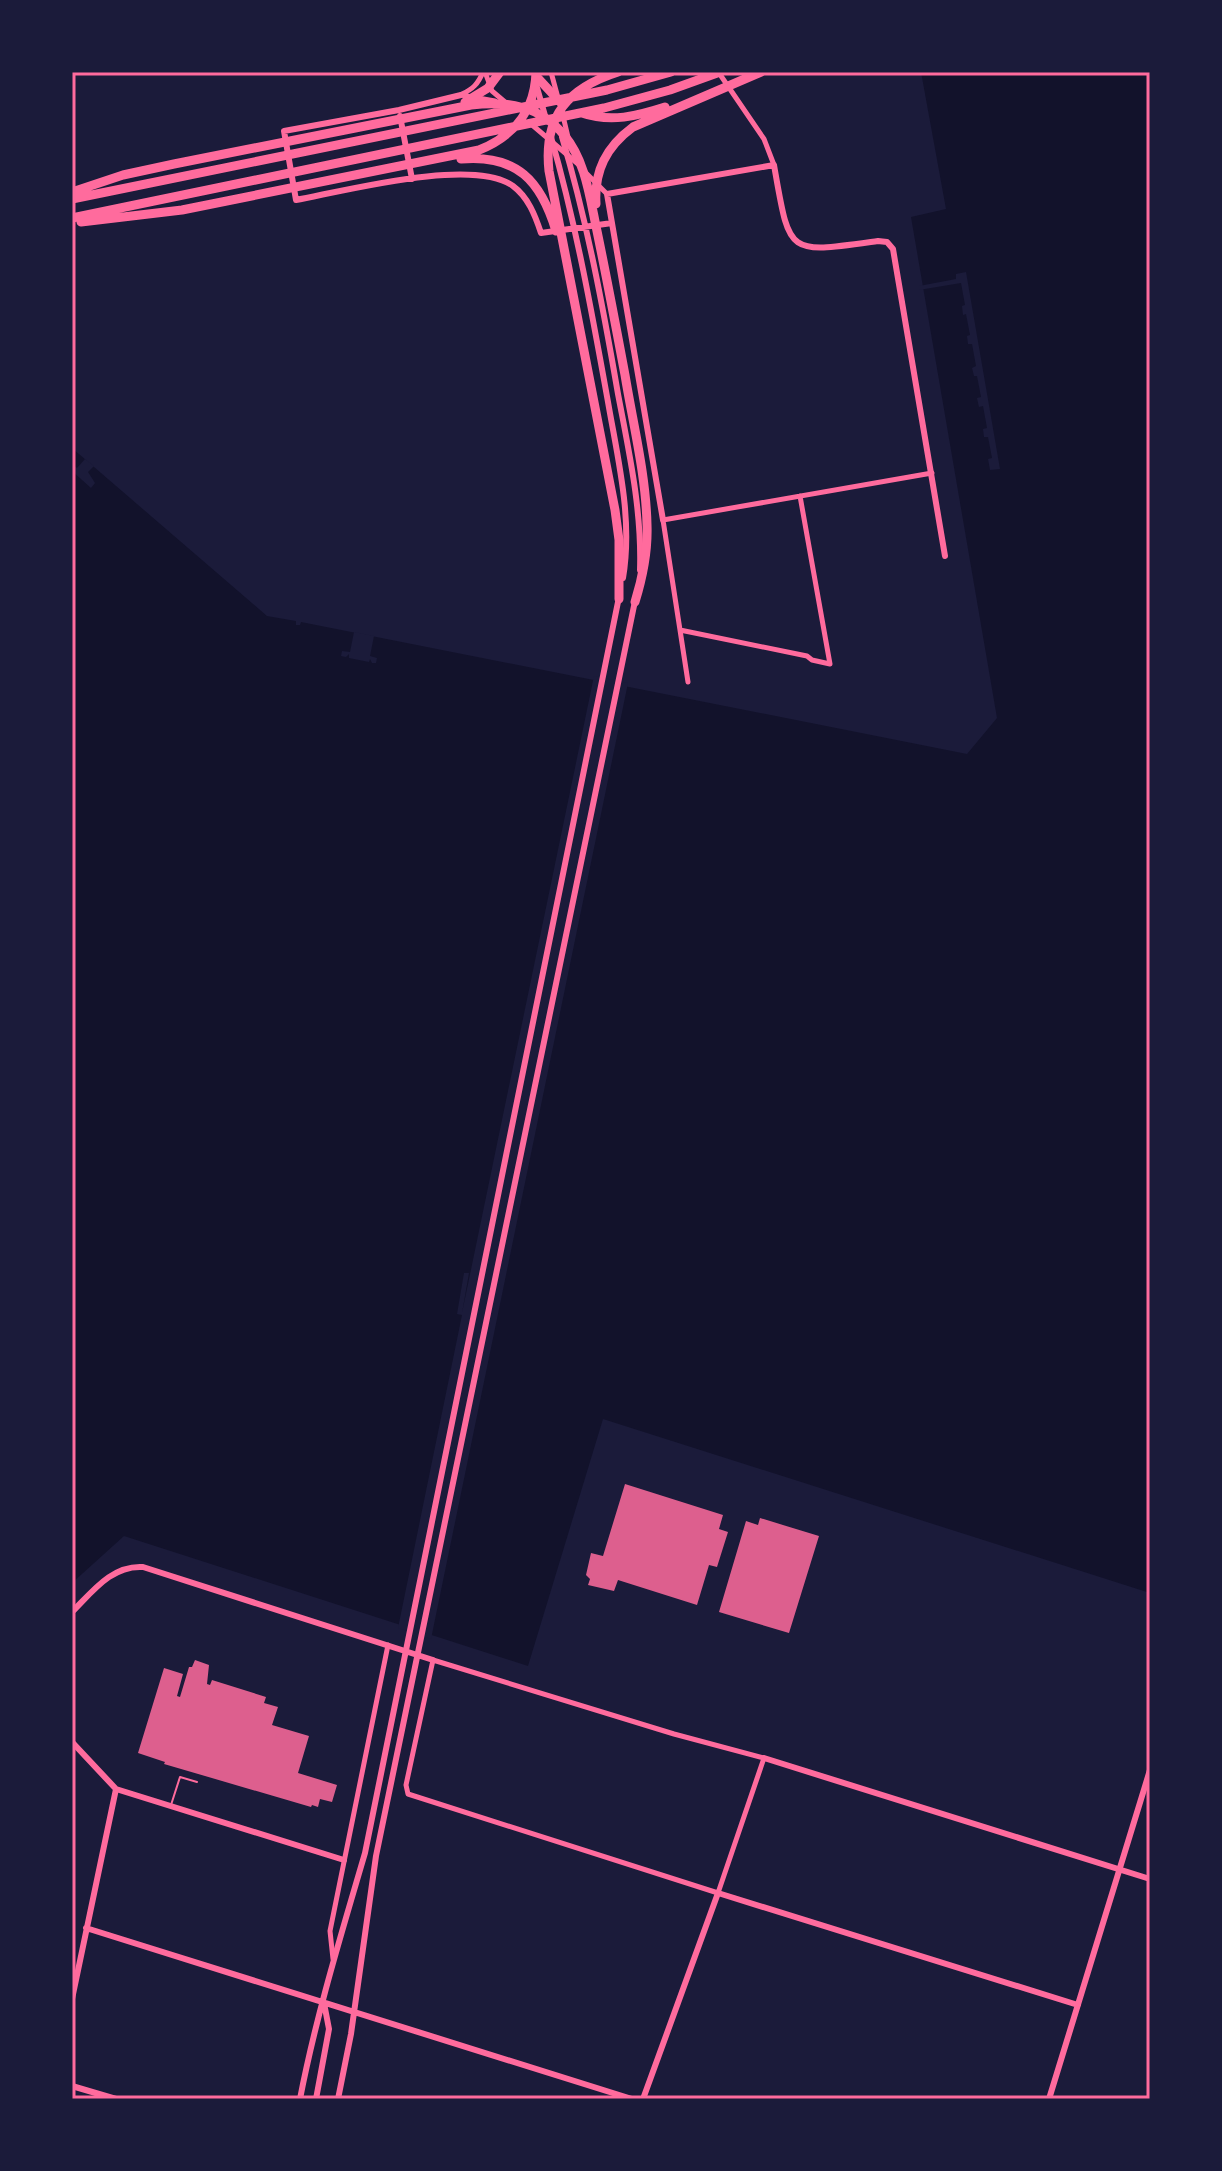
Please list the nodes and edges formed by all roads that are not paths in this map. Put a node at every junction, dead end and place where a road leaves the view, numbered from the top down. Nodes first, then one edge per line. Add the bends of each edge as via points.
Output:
1 (484, 72) edge
2 (500, 72) edge
3 (534, 72) edge
4 (543, 72) edge
5 (551, 72) edge
6 (618, 72) edge
7 (671, 72) edge
8 (719, 72) edge
9 (761, 72) edge
10 (461, 95) junction
11 (702, 96) junction
12 (510, 106) junction
13 (399, 110) junction
14 (562, 113) junction
15 (416, 116) junction
16 (548, 120) junction
17 (543, 134) junction
18 (574, 160) junction
19 (774, 165) junction
20 (386, 170) junction
21 (412, 179) junction
22 (72, 192) edge
23 (607, 194) junction
24 (72, 199) edge
25 (72, 220) edge
26 (612, 223) junction
27 (609, 286) junction
28 (575, 296) junction
29 (933, 472) junction
30 (800, 496) junction
31 (663, 520) junction
32 (945, 556) dead end
33 (619, 599) junction
34 (635, 602) junction
35 (680, 630) junction
36 (688, 682) dead end
37 (72, 1612) edge
38 (388, 1645) junction
39 (433, 1660) junction
40 (72, 1742) edge
41 (764, 1758) junction
42 (1150, 1770) edge
43 (197, 1782) dead end
44 (116, 1789) junction
45 (171, 1806) junction
46 (344, 1860) junction
47 (1120, 1869) junction
48 (1150, 1879) edge
49 (718, 1893) junction
50 (86, 1928) junction
51 (333, 1960) junction
52 (72, 1999) edge
53 (324, 2003) junction
54 (1078, 2005) junction
55 (354, 2012) junction
56 (72, 2086) edge
57 (116, 2099) edge
58 (300, 2099) edge
59 (316, 2099) edge
60 (338, 2099) edge
61 (632, 2099) edge
62 (643, 2099) edge
63 (1049, 2099) edge

1 - 10 street via 472,90
1 - 12 street via 492,91
2 - 15 highway via 479,96
3 - 11 highway via 561,103 601,118 630,117
3 - 20 highway via 527,111 502,139 466,154
3 - 33 street via 586,278 619,464 627,545
4 - 34 street via 591,248 635,488 641,544
5 - 14 street
6 - 28 highway via 572,95 549,135 549,171
7 - 24 highway via 607,90
8 - 16 highway via 670,90
8 - 19 street via 764,139
9 - 11 highway
10 - 12 street
10 - 13 street
11 - 27 highway via 633,127 605,155 595,189
12 - 17 street
13 - 21 street
13 - 21 street via 284,131 296,200
14 - 17 street via 561,126
14 - 18 street
15 - 16 highway via 496,102 518,105
15 - 22 highway via 123,175
16 - 25 highway
16 - 27 highway via 565,135 580,163
17 - 18 street
18 - 23 street
19 - 23 street
19 - 29 street via 784,223 795,241 822,249 878,241 893,249
20 - 25 highway via 182,210
20 - 28 highway via 477,158 519,170 545,199
21 - 26 street via 469,173 499,179 527,200 541,233
23 - 26 street
26 - 31 street
27 - 34 highway via 647,505 647,551
28 - 33 highway via 615,510
29 - 30 street
29 - 32 street
30 - 31 street
30 - 35 street via 830,664
31 - 35 street
33 - 51 street via 365,1853
34 - 55 street via 376,1856
35 - 36 street
37 - 38 street via 111,1574 127,1566 143,1567
38 - 39 street
38 - 46 street
39 - 41 street
39 - 49 street via 408,1794
40 - 44 street
41 - 47 street
41 - 49 street
42 - 47 street
43 - 45 lane via 180,1777
44 - 45 street
44 - 50 street
45 - 46 street
46 - 51 street via 330,1931
47 - 48 street
47 - 54 street
49 - 54 street
49 - 62 street
50 - 52 street
50 - 53 street
51 - 53 street
53 - 55 street
53 - 58 street
53 - 59 street via 329,2029
54 - 63 street
55 - 60 street
55 - 61 street
56 - 57 street

